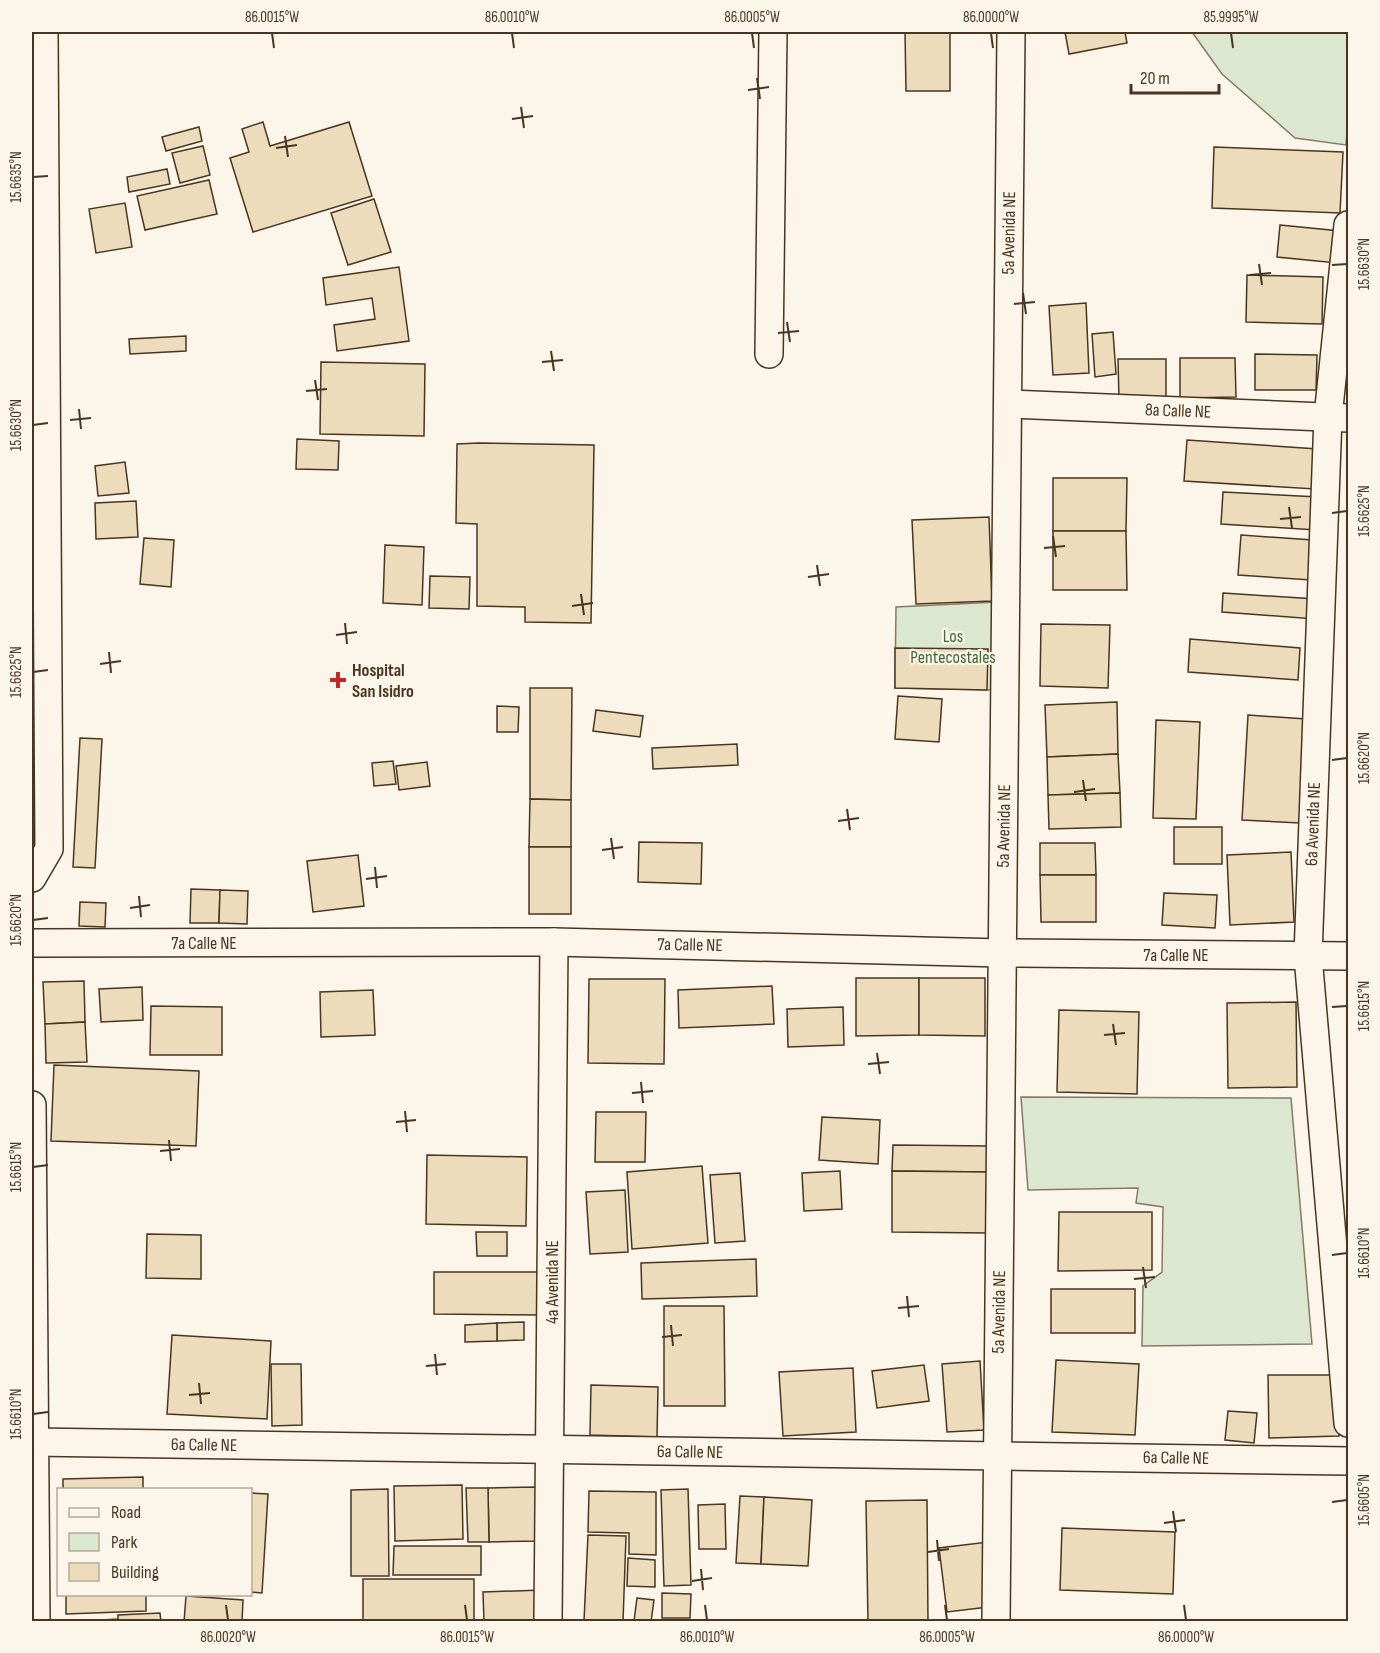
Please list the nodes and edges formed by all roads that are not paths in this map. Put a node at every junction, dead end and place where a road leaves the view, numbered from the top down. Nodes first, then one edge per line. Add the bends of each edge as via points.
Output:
1 (44, 32) edge
2 (773, 32) edge
3 (1011, 32) edge
4 (1348, 225) edge
5 (769, 354) dead end
6 (1008, 404) junction
7 (1338, 418) edge
8 (32, 878) edge
9 (554, 942) junction
10 (32, 943) edge
11 (1002, 953) junction
12 (1308, 956) junction
13 (1348, 956) edge
14 (32, 1105) edge
15 (1348, 1423) edge
16 (33, 1442) edge
17 (550, 1450) junction
18 (998, 1456) junction
19 (1348, 1461) edge
20 (36, 1622) edge
21 (548, 1622) edge
22 (996, 1622) edge

1 - 8 street via 49,849
2 - 5 street
3 - 6 street, 5a Avenida NE
4 - 7 street, 6a Avenida NE
6 - 7 street, 8a Calle NE
6 - 11 street, 5a Avenida NE
7 - 12 street, 6a Avenida NE
9 - 10 street, 7a Calle NE
9 - 11 street, 7a Calle NE
9 - 17 street, 4a Avenida NE
11 - 12 street, 7a Calle NE
11 - 18 street, 5a Avenida NE
12 - 13 street, 7a Calle NE
12 - 15 street, 6a Avenida NE
14 - 16 street
16 - 17 street, 6a Calle NE
16 - 20 street
17 - 18 street, 6a Calle NE
17 - 21 street, 4a Avenida NE
18 - 19 street, 6a Calle NE
18 - 22 street, 5a Avenida NE

